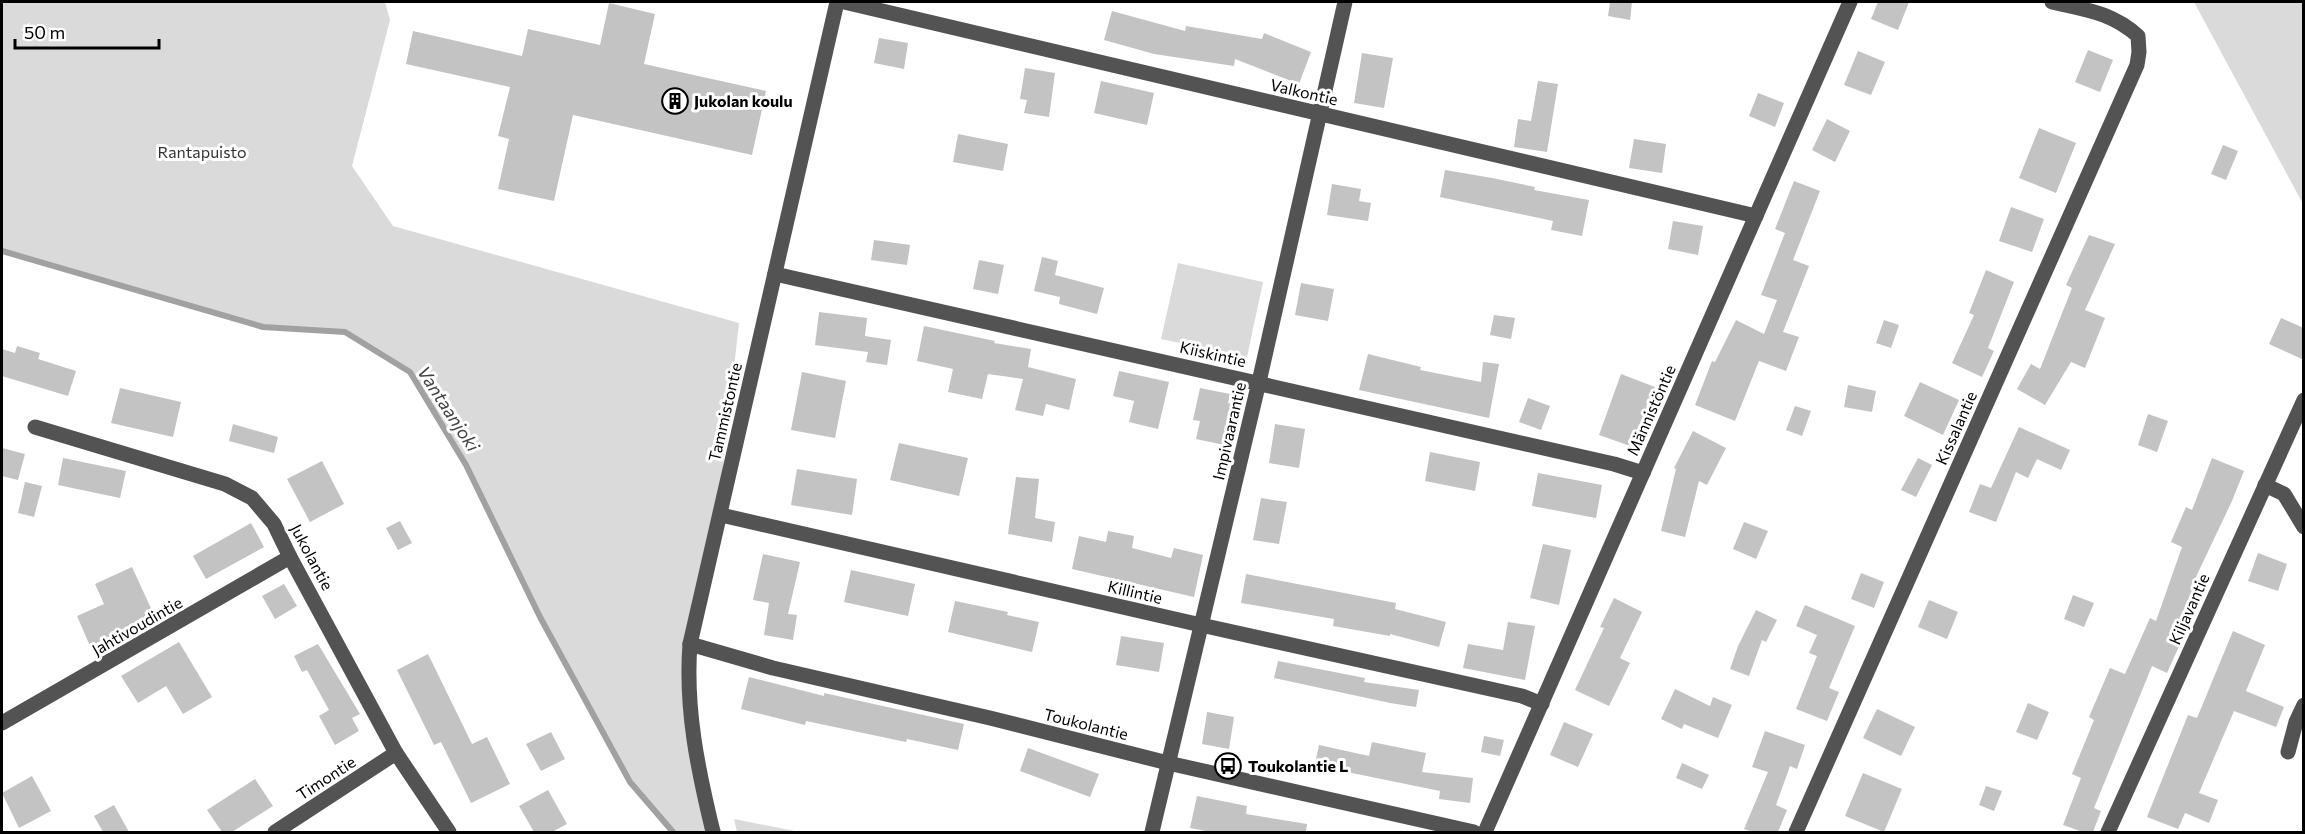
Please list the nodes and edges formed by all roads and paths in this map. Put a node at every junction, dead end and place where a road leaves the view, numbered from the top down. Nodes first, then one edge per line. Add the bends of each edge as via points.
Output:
1 (837, 2) edge
2 (844, 2) edge
3 (1345, 2) edge
4 (1850, 2) edge
5 (2052, 2) edge
6 (1320, 114) junction
7 (1756, 216) junction
8 (775, 273) junction
9 (1259, 382) junction
10 (2304, 400) edge
11 (35, 427) dead end
12 (1643, 473) junction
13 (2265, 485) junction
14 (721, 515) junction
15 (2304, 527) edge
16 (290, 557) junction
17 (1201, 626) junction
18 (690, 644) junction
19 (1542, 704) junction
20 (2304, 705) edge
21 (2, 723) edge
22 (2288, 752) dead end
23 (396, 753) junction
24 (1168, 764) junction
25 (275, 832) edge
26 (449, 832) edge
27 (713, 832) edge
28 (1152, 832) edge
29 (1474, 832) edge
30 (1485, 832) edge
31 (1796, 832) edge
32 (2108, 832) edge

1 - 8 street, Tammistontie
2 - 6 street, Valkontie
3 - 6 street, Impivaarantie
4 - 7 street, Männistöntie
5 - 31 street, Kissalantie via 2119,20 2138,36 2137,65
6 - 7 street, Valkontie
6 - 9 street, Impivaarantie
7 - 12 street, Männistöntie
8 - 9 street, Kiiskintie
8 - 14 street, Tammistontie
9 - 12 street, Kiiskintie
9 - 17 street, Impivaarantie
10 - 13 street, Kiljavantie
11 - 16 street, Jukolantie via 225,484 252,498 274,524
12 - 19 street, Männistöntie
13 - 15 street via 2284,494
13 - 32 street, Kiljavantie
14 - 17 street, Killintie
14 - 18 street, Tammistontie
16 - 21 street, Jahtivoudintie
16 - 23 street, Jukolantie
17 - 19 street, Killintie via 1522,696
17 - 24 street, Impivaarantie
18 - 24 street, Toukolantie via 772,668
18 - 27 street, Tammistontie via 691,729
19 - 30 street, Männistöntie
20 - 22 street
23 - 25 street, Timontie
23 - 26 street, Jukolantie
24 - 28 street, Impivaarantie
24 - 29 street, Toukolantie

